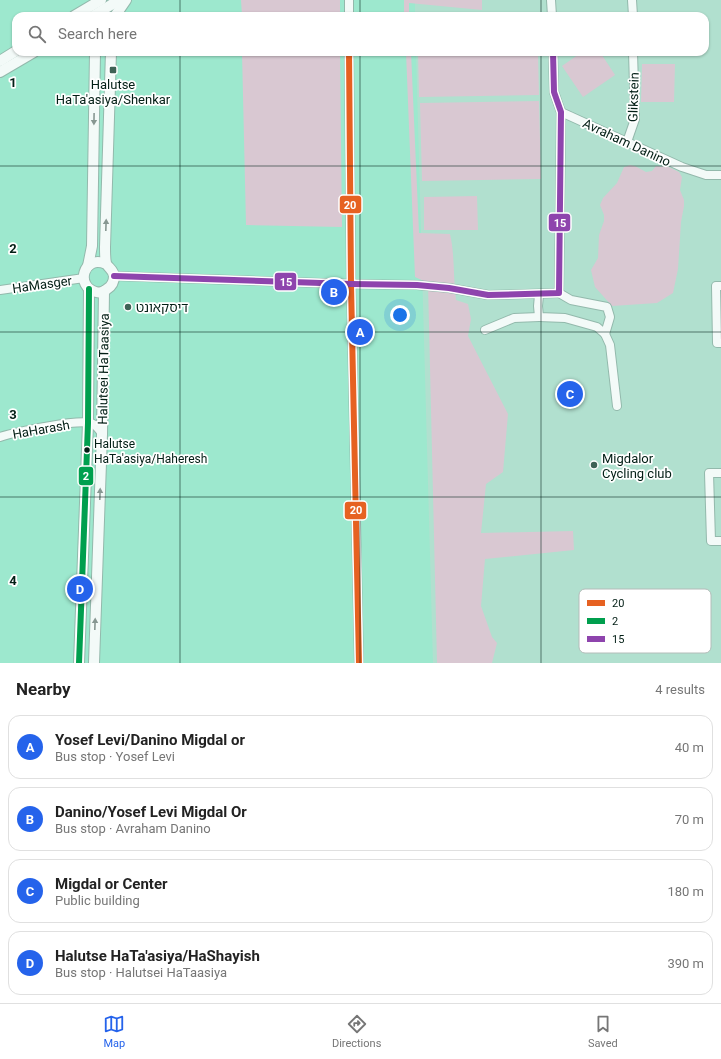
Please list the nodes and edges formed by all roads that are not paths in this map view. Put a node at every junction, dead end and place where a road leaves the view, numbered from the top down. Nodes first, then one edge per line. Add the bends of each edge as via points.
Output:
1 (126, 0) edge
2 (349, 0) edge
3 (551, 0) edge
4 (632, 0) edge
5 (95, 1) edge
6 (114, 2) edge
7 (79, 12) edge
8 (95, 12) edge
9 (100, 12) edge
10 (113, 12) edge
11 (118, 12) edge
12 (349, 12) edge
13 (552, 12) edge
14 (633, 12) edge
15 (12, 54) edge
16 (27, 56) edge
17 (95, 56) edge
18 (111, 56) edge
19 (349, 56) edge
20 (553, 56) edge
21 (633, 56) edge
22 (0, 61) edge
23 (0, 72) edge
24 (561, 112) junction
25 (627, 142) junction
26 (721, 175) edge
27 (106, 264) junction
28 (88, 266) junction
29 (114, 276) junction
30 (84, 278) junction
31 (351, 284) junction
32 (721, 286) edge
33 (89, 289) junction
34 (0, 290) edge
35 (104, 291) junction
36 (559, 293) junction
37 (539, 295) junction
38 (538, 317) junction
39 (485, 330) dead end
40 (605, 334) junction
41 (721, 343) edge
42 (617, 406) dead end
43 (88, 422) junction
44 (102, 434) junction
45 (0, 437) edge
46 (721, 473) edge
47 (721, 541) edge
48 (79, 663) edge
49 (94, 663) edge
50 (359, 663) edge

1 - 11 street
2 - 12 street
3 - 13 street
4 - 14 street
5 - 7 street
5 - 8 street
6 - 9 street
6 - 10 street
15 - 22 street
16 - 23 street
17 -> 28 street via 92,246
27 -> 18 street
19 - 31 street
20 - 24 street via 554,92
21 - 25 street, Glikstein via 635,119
24 - 25 street, Avraham Danino
24 - 36 street
25 - 26 street, Avraham Danino via 682,167 706,175
27 - 28 street via 97,262
27 - 29 street
28 - 30 street
29 - 31 street
29 - 35 street via 112,285
30 - 33 street, Halutsei HaTaasiya
30 - 34 street, HaMasger
31 - 37 street via 417,285 488,295
31 - 50 street
32 - 41 street via 716,286 717,343
33 - 35 street
33 - 43 street, Halutsei HaTaasiya
35 - 44 street, Halutsei HaTaasiya
36 - 37 street
36 - 40 street via 571,300 607,307 610,317
37 - 38 street
38 - 39 street via 514,318
38 - 40 street via 565,318 597,327
40 - 42 street via 610,345
43 - 44 street, HaHarash via 96,426
43 - 45 street, HaHarash
43 - 48 street, Halutsei HaTaasiya
49 -> 44 street, Halutsei HaTaasiya
46 - 47 street via 709,473 711,541

